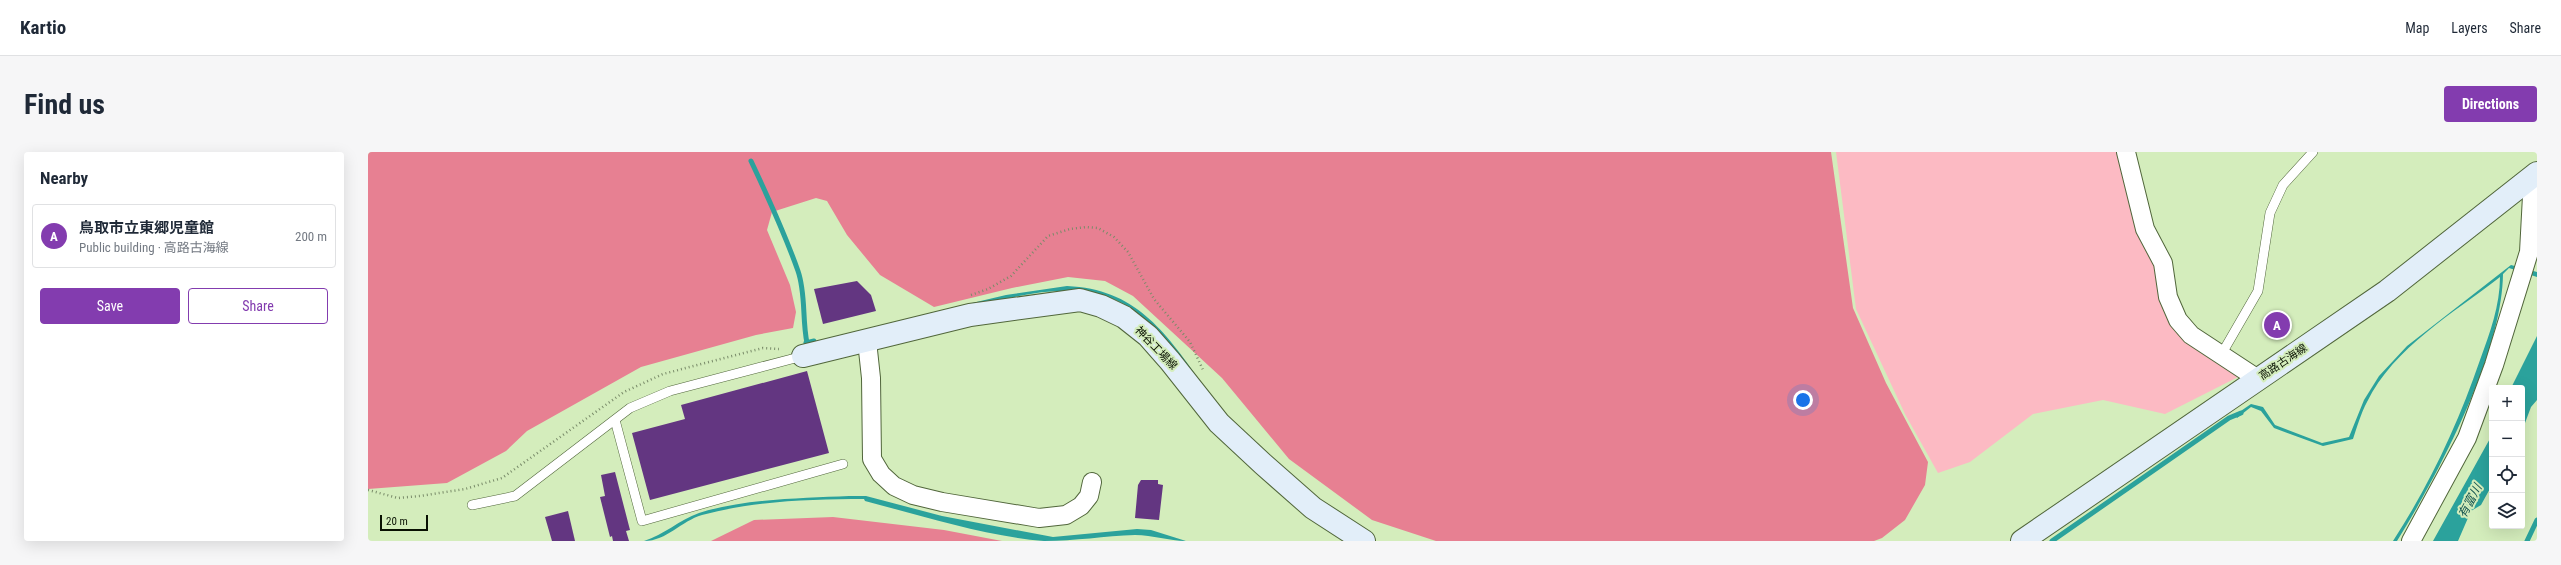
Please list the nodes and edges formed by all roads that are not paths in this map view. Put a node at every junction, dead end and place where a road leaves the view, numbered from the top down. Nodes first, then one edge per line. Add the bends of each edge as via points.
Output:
1 (2126, 152) edge
2 (2313, 152) edge
3 (2535, 175) edge
4 (867, 341) junction
5 (2221, 355) junction
6 (803, 356) joint
7 (2258, 379) junction
8 (615, 420) junction
9 (843, 464) dead end
10 (1092, 482) dead end
11 (472, 505) dead end
12 (1364, 541) edge
13 (2022, 541) edge
14 (2410, 541) edge

1 - 5 street via 2145,229 2163,263 2168,297 2178,320 2192,335
2 - 5 lane via 2283,185 2270,213 2258,291
3 - 7 street, 高路古海線 via 2387,291
3 - 14 street via 2529,252 2494,365 2467,438
4 - 6 street, 神谷工場線
4 - 10 street via 872,378 872,459 881,474 894,486 913,495 942,502 1039,518 1066,515 1081,506 1089,496
4 - 12 street, 神谷工場線 via 970,315 1080,300 1101,306 1124,317 1148,336 1219,423 1263,464 1314,508
5 - 7 street
6 - 8 lane via 670,390 630,408
7 - 13 street, 高路古海線
8 - 9 lane via 642,521
8 - 11 lane via 516,496

